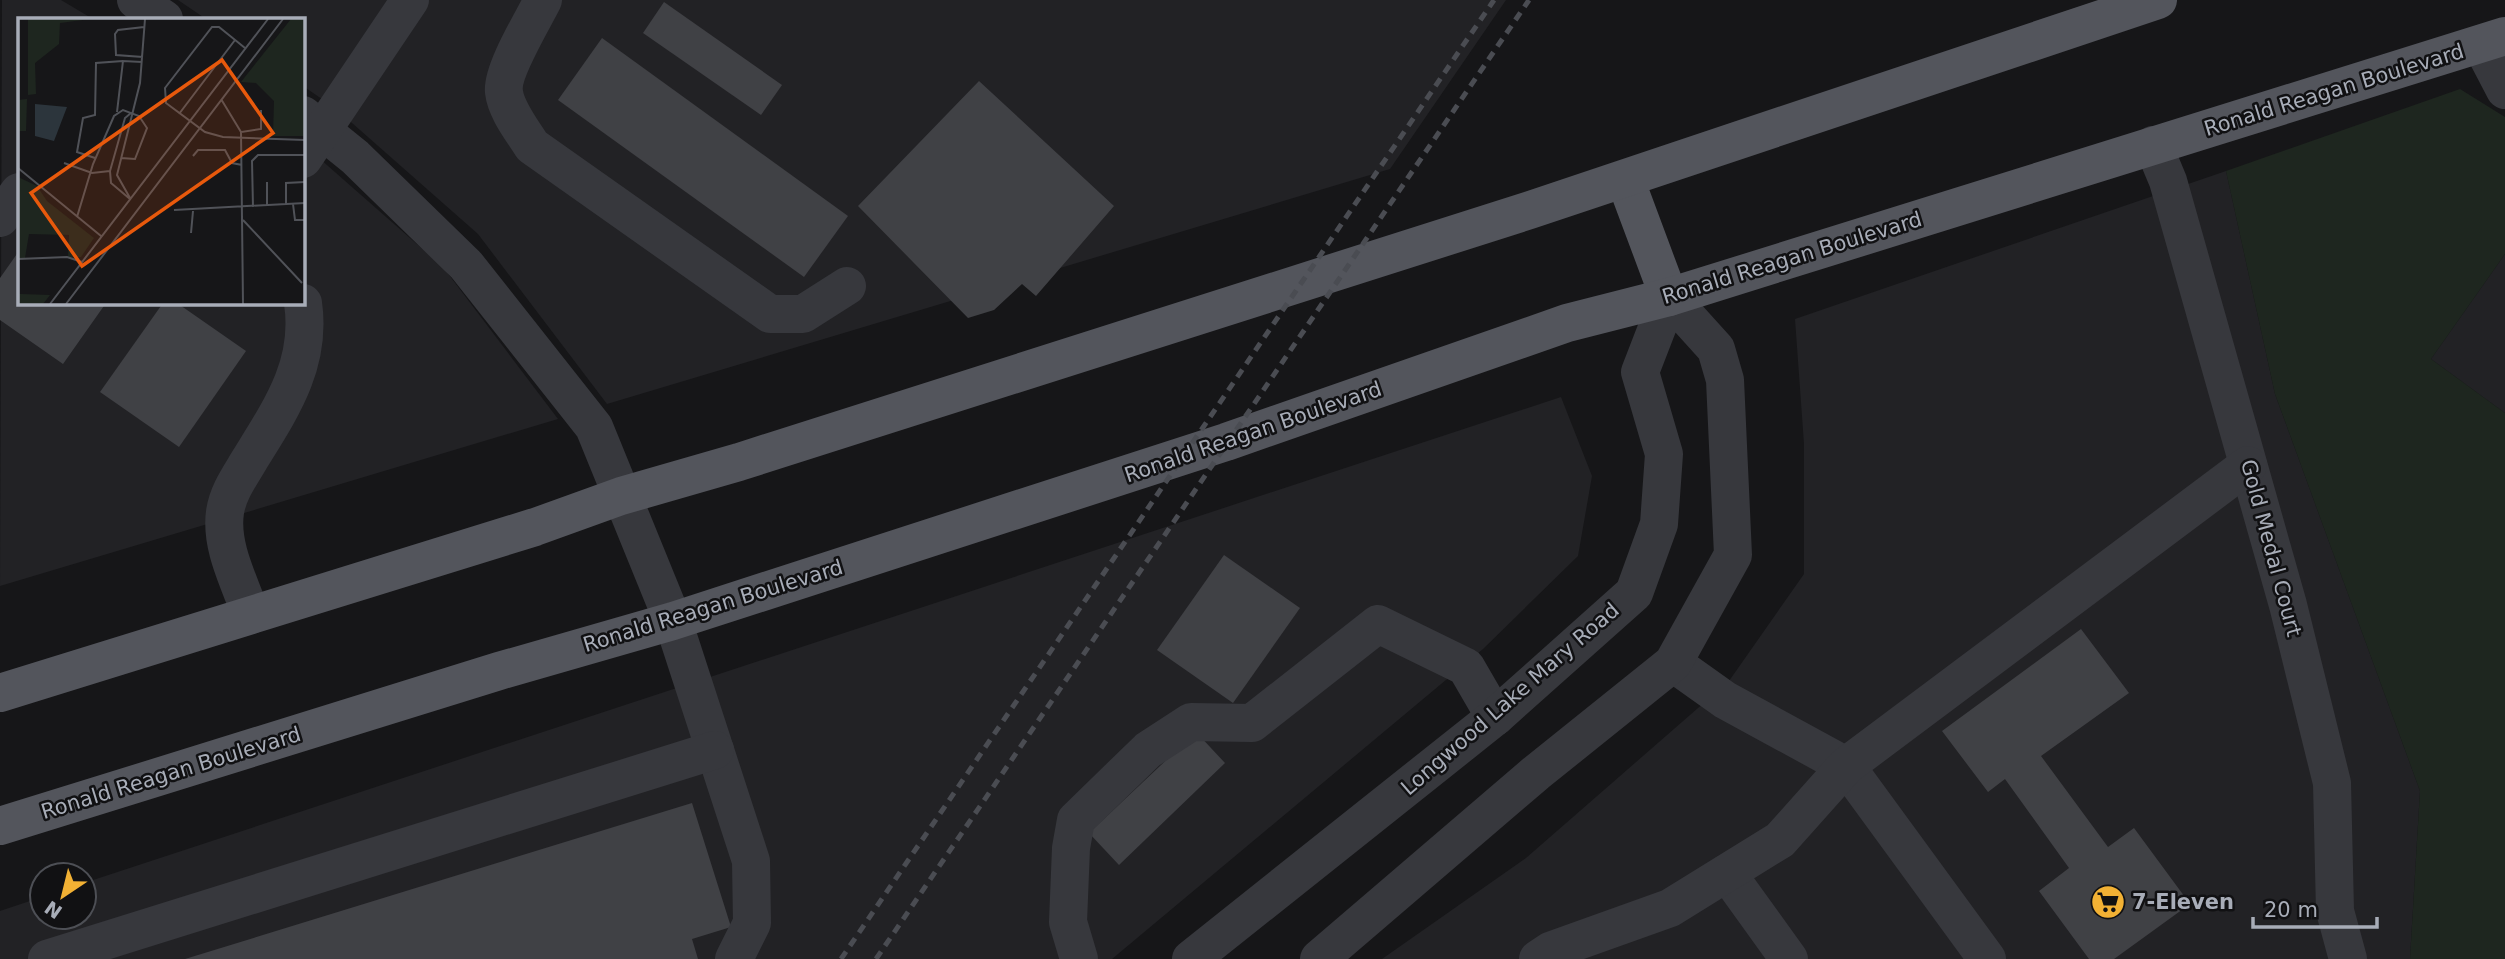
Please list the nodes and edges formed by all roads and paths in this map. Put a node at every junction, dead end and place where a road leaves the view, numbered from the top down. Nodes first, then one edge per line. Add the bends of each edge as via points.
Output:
1 (136, 0) edge
2 (410, 0) edge
3 (543, 0) edge
4 (2158, 0) edge
5 (163, 18) edge
6 (2493, 40) edge
7 (2505, 90) edge
8 (309, 134) edge
9 (2153, 145) junction
10 (1625, 179) junction
11 (18, 193) edge
12 (0, 218) edge
13 (847, 286) dead end
14 (1668, 297) junction
15 (303, 304) edge
16 (2248, 465) junction
17 (621, 496) junction
18 (251, 614) junction
19 (673, 621) junction
20 (1673, 663) junction
21 (0, 693) edge
22 (1495, 717) junction
23 (715, 750) junction
24 (1846, 766) junction
25 (0, 826) edge
26 (1727, 873) junction
27 (47, 959) edge
28 (734, 959) edge
29 (1079, 959) edge
30 (1191, 959) edge
31 (1319, 959) edge
32 (1538, 959) edge
33 (1789, 959) edge
34 (1987, 959) edge
35 (2348, 959) edge

1 - 5 street
2 - 8 street
3 - 13 street via 503,90 531,146 770,314 803,314
4 - 10 main road
6 - 7 street
6 - 9 main road, Ronald Reagan Boulevard
8 - 17 street via 466,265 594,427
9 - 14 main road, Ronald Reagan Boulevard
9 - 16 street, Gold Medal Court via 2168,181
10 - 14 main road
10 - 17 main road
11 - 12 street
14 - 19 main road, Ronald Reagan Boulevard via 1567,323 1226,442
14 - 20 street via 1716,349 1725,380 1732,555
14 - 22 street, Longwood Lake Mary Road via 1640,372 1664,454 1659,524 1634,593
15 - 18 street via 305,344 296,378 234,485 225,513 227,547
16 - 24 street
16 - 35 street, Gold Medal Court via 2332,783 2335,911
17 - 18 main road via 536,527
17 - 19 street
18 - 21 main road
19 - 23 street
19 - 25 main road, Ronald Reagan Boulevard
20 - 24 street via 1725,700
20 - 31 street
22 - 29 street via 1466,667 1378,624 1252,723 1191,722 1148,750 1076,820 1068,922
22 - 30 street, Longwood Lake Mary Road
23 - 27 street
23 - 28 street via 751,861 752,923
24 - 26 street via 1780,840
24 - 34 street
26 - 32 street via 1670,908
26 - 33 street

